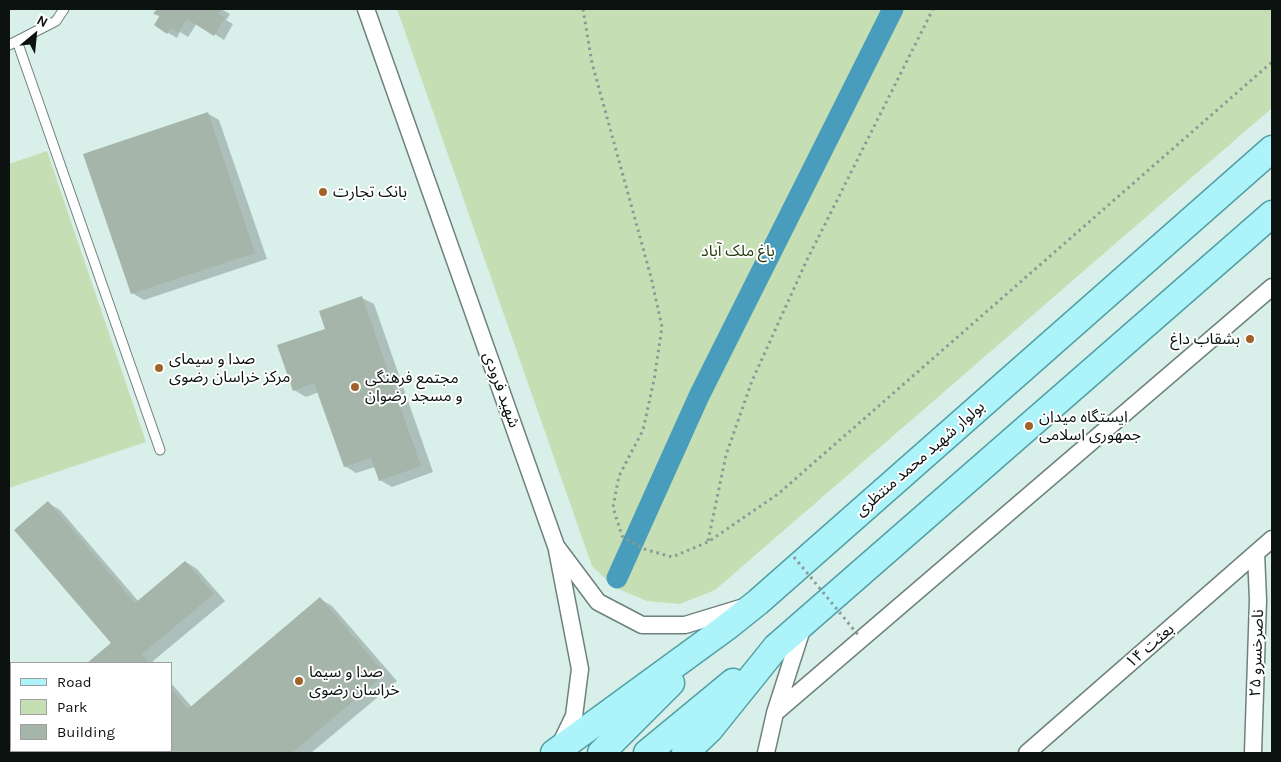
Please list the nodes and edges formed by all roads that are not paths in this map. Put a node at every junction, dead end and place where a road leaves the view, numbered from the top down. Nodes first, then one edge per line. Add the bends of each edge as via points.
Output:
1 (64, 9) edge
2 (366, 9) edge
3 (13, 43) edge
4 (1272, 149) edge
5 (1272, 214) edge
6 (1272, 286) edge
7 (160, 450) dead end
8 (1272, 539) edge
9 (556, 546) junction
10 (1256, 553) junction
11 (1265, 600) edge
12 (758, 602) junction
13 (805, 622) junction
14 (728, 626) junction
15 (776, 647) junction
16 (775, 713) junction
17 (1047, 736) junction
18 (555, 752) edge
19 (601, 753) edge
20 (647, 753) edge
21 (685, 753) edge
22 (766, 753) edge
23 (1027, 753) edge
24 (1047, 753) edge
25 (1254, 753) edge

1 - 3 lane via 56,21
2 - 9 street, شهید فرودی
3 - 7 lane
4 - 12 main road, بولوار شهید محمد منتظری
5 - 13 main road
6 - 16 street
8 - 10 street, بعثت ۱۴
9 - 12 street, شهید فرودی via 598,602 642,625 685,625
9 - 18 street via 580,669 574,716
10 - 11 street, ناصرخسرو ۲۵
10 - 17 street, بعثت ۱۴
11 - 25 street, ناصرخسرو ۲۵
12 - 14 main road, بولوار شهید محمد منتظری
13 - 15 main road
13 - 16 street
14 - 18 main road, بولوار شهید محمد منتظری
14 - 19 main road
15 - 20 main road
15 - 21 main road via 710,729
16 - 22 street
17 - 23 street, بعثت ۱۴
17 - 24 street

